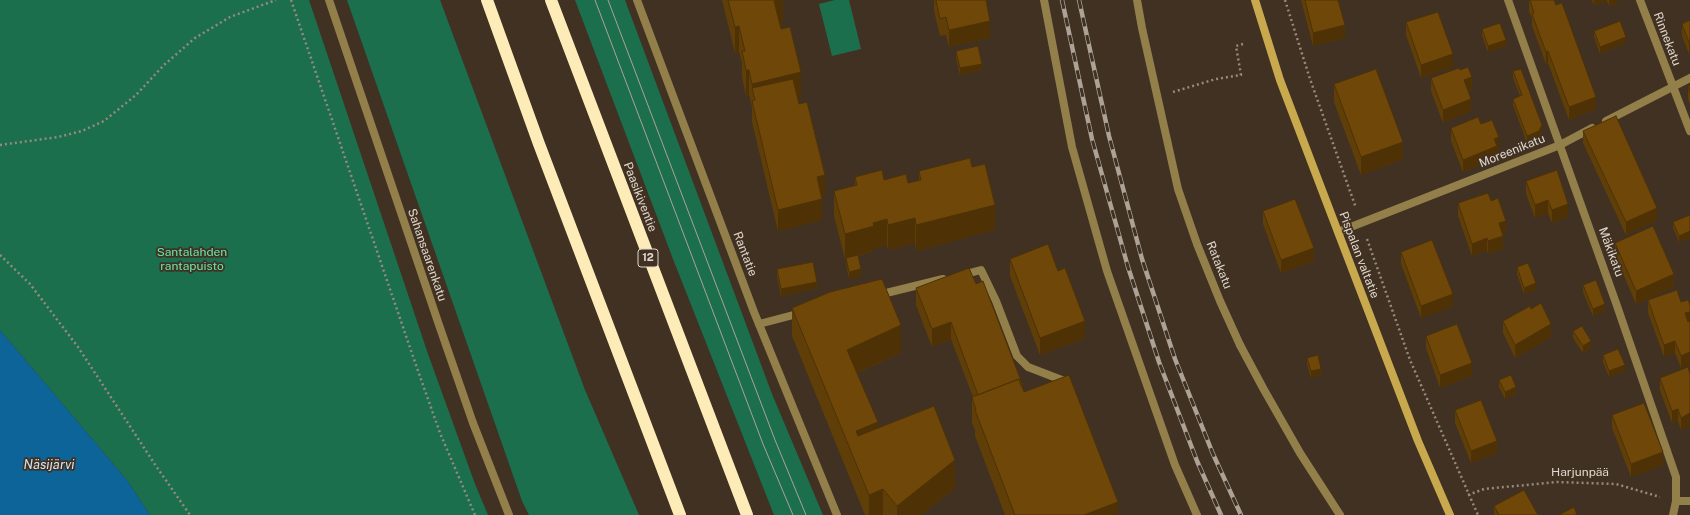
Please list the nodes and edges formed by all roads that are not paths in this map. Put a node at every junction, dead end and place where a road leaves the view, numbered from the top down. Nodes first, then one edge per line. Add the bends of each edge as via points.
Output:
1 (329, 0) edge
2 (487, 0) edge
3 (551, 0) edge
4 (637, 0) edge
5 (1044, 0) edge
6 (1137, 0) edge
7 (1254, 0) edge
8 (1508, 0) edge
9 (1640, 0) edge
10 (1690, 78) edge
11 (1672, 88) junction
12 (1690, 131) edge
13 (1560, 145) junction
14 (1338, 232) junction
15 (873, 296) edge
16 (811, 311) edge
17 (759, 324) junction
18 (1067, 382) edge
19 (1690, 501) edge
20 (1676, 502) junction
21 (509, 515) edge
22 (680, 515) edge
23 (747, 515) edge
24 (837, 515) edge
25 (1197, 515) edge
26 (1340, 515) edge
27 (1450, 515) edge
28 (1673, 515) edge

1 - 21 street, Sahansaarenkatu via 473,423
2 - 22 highway
3 - 23 highway, Paasikiventie / 12
4 - 17 street, Rantatie
5 - 25 street via 1072,146 1107,271 1175,466
6 - 26 street, Ratakatu via 1167,145 1197,244 1240,345 1296,446
7 - 14 main road, Pispalan valtatie via 1280,80
8 - 13 street, Mäkikatu
9 - 11 street, Rinnekatu
10 - 11 street, Moreenikatu
11 - 12 street, Rinnekatu
11 - 13 street, Moreenikatu
13 - 14 street, Moreenikatu
13 - 20 street, Mäkikatu via 1676,477
14 - 27 main road, Pispalan valtatie via 1418,441
15 - 18 street via 980,270 996,301 1017,356 1028,366
16 - 17 street
17 - 24 street, Rantatie
19 - 20 street
20 - 28 street, Mäkikatu

